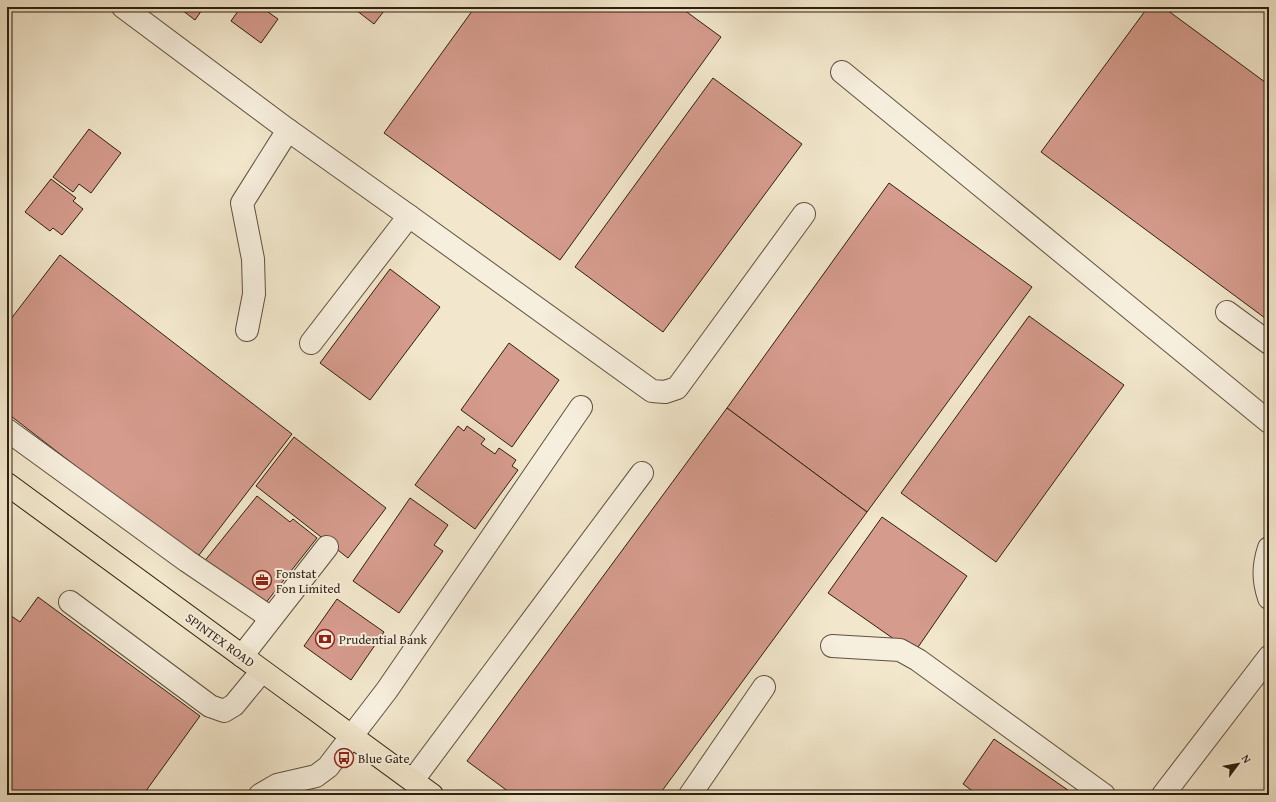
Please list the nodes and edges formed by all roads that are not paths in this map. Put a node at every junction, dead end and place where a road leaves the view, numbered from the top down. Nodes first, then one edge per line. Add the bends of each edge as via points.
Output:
1 (122, 7) edge
2 (842, 72) dead end
3 (288, 130) junction
4 (804, 214) dead end
5 (409, 216) junction
6 (1227, 312) dead end
7 (247, 330) dead end
8 (311, 343) dead end
9 (1269, 343) edge
10 (580, 407) dead end
11 (1269, 422) edge
12 (7, 430) edge
13 (642, 473) dead end
14 (7, 484) edge
15 (327, 547) dead end
16 (1269, 548) edge
17 (1269, 598) edge
18 (70, 602) dead end
19 (271, 618) junction
20 (832, 646) dead end
21 (242, 656) junction
22 (1269, 657) edge
23 (262, 671) junction
24 (764, 687) dead end
25 (351, 736) junction
26 (413, 780) junction
27 (260, 795) edge
28 (432, 795) edge
29 (690, 795) edge
30 (1104, 795) edge
31 (1163, 795) edge

1 - 3 lane
2 - 11 lane
3 - 5 lane
3 - 7 lane via 242,203 253,259 254,294
4 - 5 lane via 677,388 665,392 652,391
5 - 8 lane
6 - 9 lane
10 - 25 lane via 387,690
12 - 19 lane via 187,561
13 - 26 lane
14 - 21 main road, SPINTEX ROAD
15 - 19 lane
16 - 17 lane via 1264,562 1265,585
18 - 23 lane via 210,706 224,711 234,705
19 - 21 lane
20 - 30 lane via 900,650 918,660
21 - 23 main road, SPINTEX ROAD
22 - 31 lane
23 - 25 main road, SPINTEX ROAD
24 - 29 lane
25 - 26 main road, SPINTEX ROAD
25 - 27 lane via 328,767 316,776 277,785
26 - 28 main road, SPINTEX ROAD

